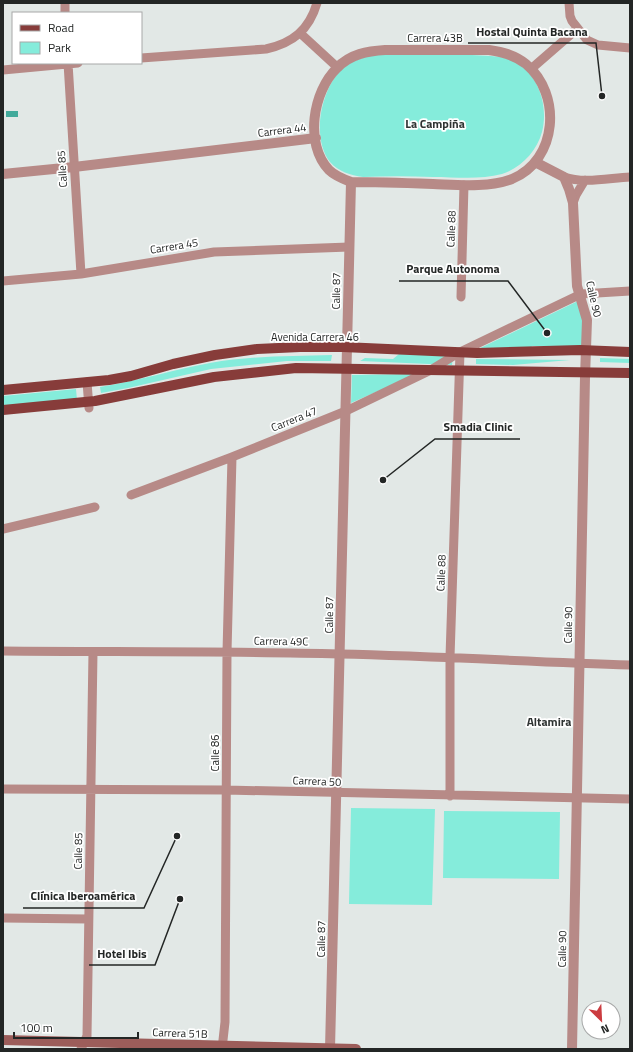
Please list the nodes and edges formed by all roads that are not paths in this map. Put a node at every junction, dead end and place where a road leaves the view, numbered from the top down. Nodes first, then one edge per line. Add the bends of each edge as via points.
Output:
1 (317, 3) edge
2 (569, 3) edge
3 (577, 28) junction
4 (300, 33) junction
5 (630, 48) edge
6 (142, 58) edge
7 (59, 64) edge
8 (68, 64) edge
9 (337, 67) junction
10 (531, 69) junction
11 (3, 70) edge
12 (316, 138) junction
13 (535, 162) junction
14 (74, 168) junction
15 (3, 174) edge
16 (630, 176) edge
17 (564, 177) junction
18 (585, 180) junction
19 (351, 182) junction
20 (464, 185) junction
21 (573, 203) junction
22 (349, 247) junction
23 (81, 274) junction
24 (3, 281) edge
25 (630, 290) edge
26 (580, 294) junction
27 (461, 297) dead end
28 (347, 347) junction
29 (586, 350) junction
30 (460, 352) junction
31 (630, 352) edge
32 (347, 369) junction
33 (429, 370) junction
34 (460, 372) junction
35 (585, 372) junction
36 (630, 373) edge
37 (87, 382) junction
38 (3, 390) edge
39 (89, 405) junction
40 (3, 410) edge
41 (346, 411) junction
42 (232, 457) junction
43 (131, 495) dead end
44 (95, 507) dead end
45 (3, 528) edge
46 (3, 651) edge
47 (93, 652) junction
48 (227, 652) junction
49 (340, 654) junction
50 (450, 657) junction
51 (580, 664) junction
52 (630, 666) edge
53 (3, 789) edge
54 (90, 789) junction
55 (226, 790) junction
56 (337, 794) junction
57 (450, 796) junction
58 (577, 798) junction
59 (630, 799) edge
60 (3, 918) edge
61 (88, 919) junction
62 (3, 1040) edge
63 (83, 1045) edge
64 (222, 1047) edge
65 (330, 1049) edge
66 (356, 1049) edge
67 (572, 1049) edge

1 - 4 street
2 - 3 street via 570,16
3 - 5 street via 587,40 598,45
3 - 10 street
4 - 6 street via 278,46 266,49
4 - 9 street
7 - 11 street
8 - 14 street, Calle 85
9 - 10 street, Carrera 43B via 369,51 482,50 514,56
9 - 12 street via 320,95 315,116
10 - 13 street via 540,80 546,94 550,115 548,136
12 - 14 street, Carrera 44
12 - 19 street, Carrera 44 via 322,161 339,177
13 - 17 street
13 - 20 street, Carrera 44 via 512,178 496,183
14 - 15 street, Carrera 44
14 - 23 street, Calle 85
16 - 18 street
17 - 18 street
17 - 21 street, Calle 90
18 - 21 street, Calle 90
19 - 20 street, Carrera 44
19 - 22 street, Calle 87
20 - 27 street, Calle 88
21 - 26 street, Calle 90 via 576,274
22 - 23 street, Carrera 45 via 214,252
22 - 28 street, Calle 87
23 - 24 street, Carrera 45
25 - 26 street
26 - 29 street, Calle 90 via 587,320
26 - 30 street, Carrera 47
28 - 30 main road, Avenida Carrera 46
28 - 32 street, Calle 87
28 - 37 main road, Avenida Carrera 46 via 257,349 172,364 131,376
29 - 30 main road, Avenida Carrera 46
29 - 31 main road, Avenida Carrera 46
29 - 35 street, Calle 90
30 - 33 street, Carrera 47
30 - 34 street, Calle 88
32 - 33 main road
32 - 39 main road via 296,368 214,377
32 - 41 street, Calle 87
33 - 34 main road
33 - 41 street, Carrera 47
34 - 35 main road
34 - 50 street, Calle 88
35 - 36 main road
35 - 51 street, Calle 90
37 - 38 main road, Avenida Carrera 46
37 - 39 street
39 - 40 main road
41 - 42 street, Carrera 47
41 - 49 street, Calle 87
42 - 43 street, Carrera 47
42 - 48 street, Calle 86
44 - 45 street
46 - 47 street, Carrera 49C
47 - 48 street, Carrera 49C
47 - 54 street, Calle 85
48 - 49 street, Carrera 49C
48 - 55 street, Calle 86
49 - 50 street, Carrera 49C
49 - 56 street, Calle 87
50 - 51 street, Carrera 49C
50 - 57 street, Calle 88
51 - 52 street, Carrera 49C
51 - 58 street, Calle 90
53 - 54 street, Carrera 50
54 - 55 street, Carrera 50
54 - 61 street, Calle 85
55 - 56 street, Carrera 50
55 - 64 street, Calle 86
56 - 57 street, Carrera 50
56 - 65 street, Calle 87
57 - 58 street, Carrera 50
58 - 59 street, Carrera 50
58 - 67 street, Calle 90
60 - 61 street
61 - 63 street, Calle 85 via 87,1036
62 - 63 main road, Carrera 51B
63 - 64 main road, Carrera 51B
64 - 65 main road, Carrera 51B
65 - 66 main road, Carrera 51B

